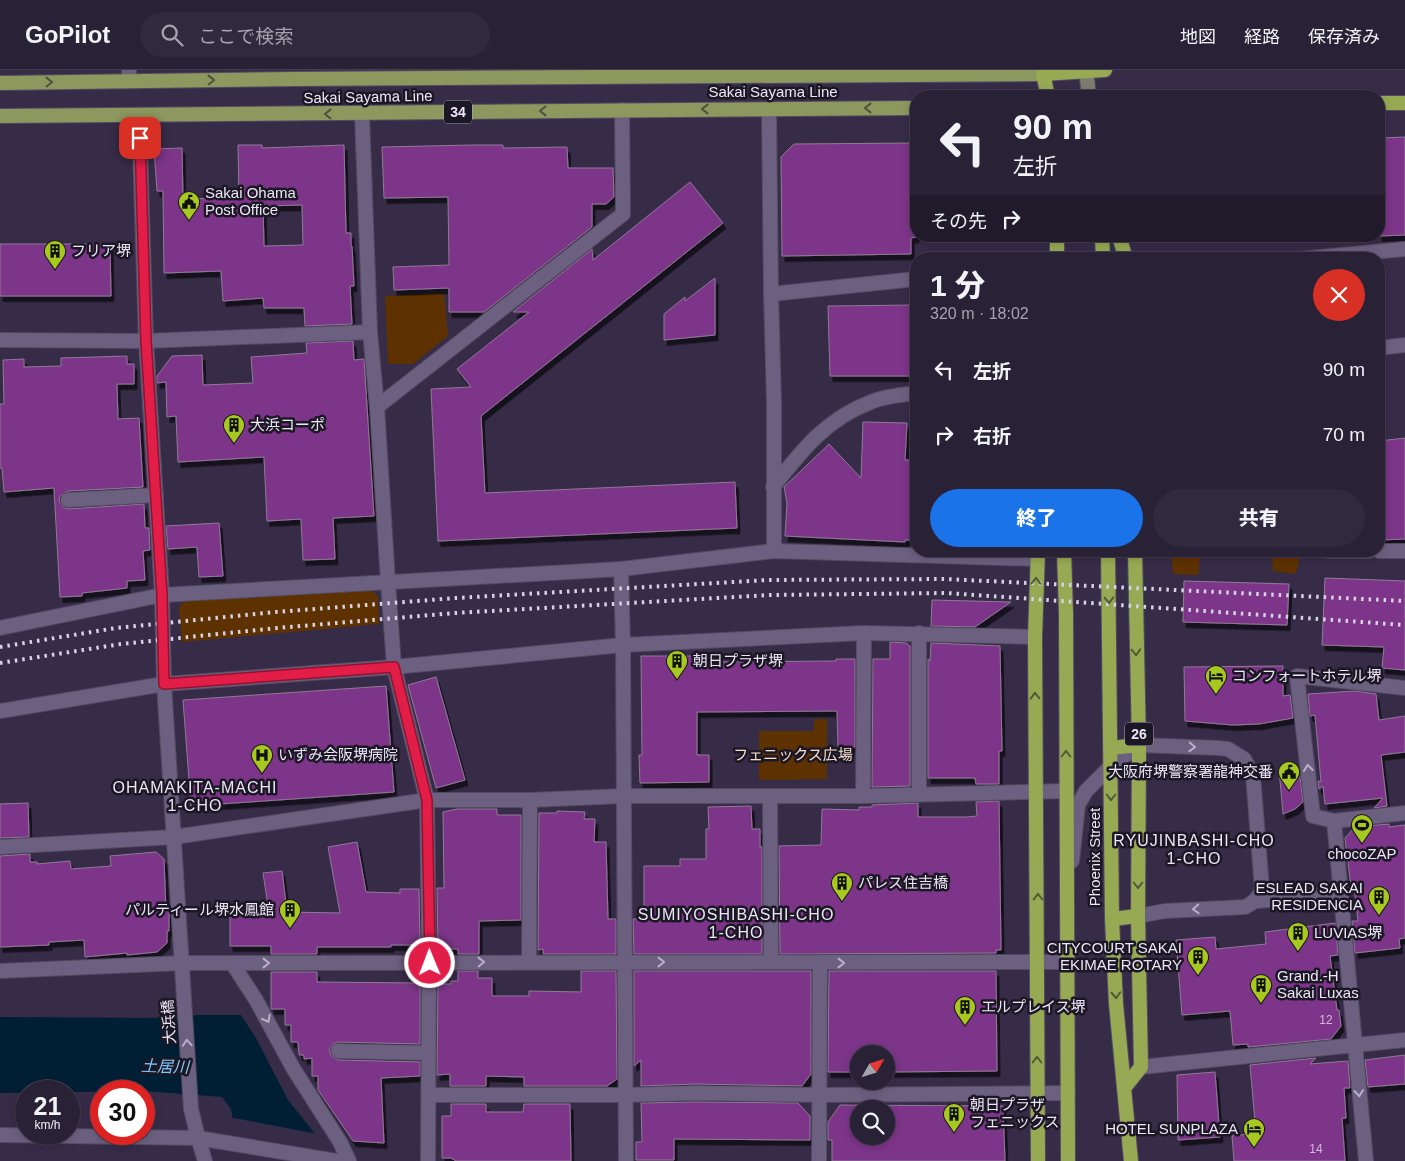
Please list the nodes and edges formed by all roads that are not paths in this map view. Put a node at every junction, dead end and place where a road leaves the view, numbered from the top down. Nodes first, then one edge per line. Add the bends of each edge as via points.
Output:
1 (1086, 70) edge
2 (1105, 70) edge
3 (1042, 72) edge
4 (296, 74) edge
5 (459, 74) edge
6 (129, 75) edge
7 (0, 83) edge
8 (1046, 90) edge
9 (1088, 90) edge
10 (1405, 102) edge
11 (1385, 103) edge
12 (910, 108) edge
13 (769, 109) junction
14 (622, 110) junction
15 (362, 114) junction
16 (139, 115) junction
17 (0, 116) edge
18 (1405, 249) edge
19 (1374, 252) edge
20 (910, 280) edge
21 (771, 294) junction
22 (370, 332) junction
23 (0, 340) edge
24 (146, 341) junction
25 (1405, 345) edge
26 (1385, 347) edge
27 (910, 394) edge
28 (377, 407) junction
29 (774, 487) junction
30 (156, 495) junction
31 (68, 500) dead end
32 (774, 551) junction
33 (1385, 551) edge
34 (1405, 551) edge
35 (910, 553) edge
36 (1037, 557) edge
37 (1064, 557) edge
38 (1108, 557) edge
39 (1135, 557) edge
40 (622, 569) junction
41 (388, 582) junction
42 (162, 595) junction
43 (0, 628) edge
44 (864, 633) junction
45 (919, 633) junction
46 (1035, 638) junction
47 (623, 645) junction
48 (394, 667) junction
49 (164, 684) junction
50 (1405, 688) edge
51 (0, 711) edge
52 (1139, 745) junction
53 (1111, 748) junction
54 (1111, 766) junction
55 (1037, 791) junction
56 (1066, 791) junction
57 (919, 794) junction
58 (624, 796) junction
59 (863, 796) junction
60 (770, 797) junction
61 (427, 800) junction
62 (530, 800) junction
63 (1405, 813) edge
64 (1334, 821) junction
65 (174, 838) junction
66 (0, 847) edge
67 (1340, 894) junction
68 (1256, 901) junction
69 (1067, 908) junction
70 (1138, 916) junction
71 (1112, 919) junction
72 (529, 962) junction
73 (625, 962) junction
74 (771, 962) junction
75 (1038, 962) junction
76 (1067, 962) junction
77 (182, 963) junction
78 (232, 963) junction
79 (430, 963) junction
80 (820, 963) junction
81 (0, 971) edge
82 (1405, 1040) edge
83 (1354, 1045) junction
84 (338, 1051) dead end
85 (429, 1053) junction
86 (1141, 1067) junction
87 (1124, 1088) junction
88 (1068, 1093) junction
89 (1037, 1094) junction
90 (429, 1095) junction
91 (820, 1095) junction
92 (625, 1096) junction
93 (0, 1135) edge
94 (198, 1138) junction
95 (331, 1160) edge
96 (205, 1161) edge
97 (349, 1161) edge
98 (428, 1161) edge
99 (626, 1161) edge
100 (820, 1161) edge
101 (1038, 1161) edge
102 (1068, 1161) edge
103 (1131, 1161) edge
104 (1366, 1161) edge

1 - 2 highway
1 - 3 highway
1 - 9 main road
3 - 5 main road, Sakai Sayama Line / 34
3 - 8 highway
4 - 5 main road, Sakai Sayama Line / 34
6 -> 4 main road, Sakai Sayama Line / 34
7 -> 6 main road, Sakai Sayama Line / 34
10 - 11 highway
12 -> 13 main road, Sakai Sayama Line / 34
13 -> 14 main road, Sakai Sayama Line / 34
13 - 21 street
14 -> 15 main road, Sakai Sayama Line / 34
14 - 28 street via 623,214
15 -> 16 main road, Sakai Sayama Line / 34
15 - 22 street
16 - 17 main road, Sakai Sayama Line / 34
16 - 24 street, 大浜橋
18 - 19 street
20 - 21 street
21 - 29 street
22 - 24 street
22 - 28 street
23 - 24 street
24 - 30 street, 大浜橋
25 - 26 street
27 - 29 street via 872,401 841,416 805,446
28 - 41 street
29 - 32 street
30 - 31 street
30 - 42 street, 大浜橋
32 - 35 street
32 - 40 street
33 - 34 street
46 -> 36 highway
56 -> 37 highway, Phoenix Street
38 -> 53 highway, Phoenix Street / 26
39 -> 52 highway, 26
40 - 41 street
40 - 47 street
41 - 42 street
41 - 48 street
42 - 43 street
42 - 49 street, 大浜橋
44 - 45 street
44 - 47 street
44 - 59 street
45 - 46 street
45 - 57 street
55 -> 46 highway
47 - 48 street
47 - 58 street
48 - 49 street
48 - 61 street
49 - 51 street
49 - 65 street, 大浜橋
64 -> 50 street via 1313,816 1297,676
52 - 53 highway
52 - 54 street
52 -> 68 street via 1228,749 1250,766 1262,889
52 -> 70 highway, 26
53 - 54 highway, Phoenix Street / 26
54 - 69 street via 1086,791 1078,805
54 -> 71 highway, Phoenix Street / 26
55 - 56 street
55 - 57 street
75 -> 55 highway
56 - 69 highway, Phoenix Street
57 - 59 street
58 - 60 street
58 - 62 street
58 - 73 street
59 - 60 street
60 - 74 street
61 - 62 street
61 - 65 street
61 - 79 street
62 - 72 street
63 - 64 street
64 - 67 street
65 - 66 street
65 - 77 street, 大浜橋
67 - 68 street
67 - 83 street
68 -> 70 street via 1244,907 1165,911
69 - 76 highway, Phoenix Street
70 - 71 highway
70 - 86 highway, 26
71 -> 87 highway, Phoenix Street / 26
72 - 73 street
79 -> 72 street
73 -> 74 street
73 - 92 street
74 - 80 street
75 - 76 street
80 -> 75 street
89 -> 75 highway
76 - 88 highway, Phoenix Street
77 - 78 street
77 - 81 street
94 -> 77 street, 大浜橋 via 191,1109
78 -> 79 street
78 -> 97 street
79 - 85 street
80 - 91 street
82 - 83 street
83 - 86 street
83 -> 104 street
84 - 85 street
85 - 90 street
86 - 87 highway
87 - 103 highway, Phoenix Street / 26
88 - 89 street
88 - 102 highway, Phoenix Street
89 - 91 street
89 - 101 highway
90 - 92 street
90 - 98 street
91 - 92 street via 695,1093
91 - 100 street
92 - 99 street
93 - 94 street
94 - 95 street
94 - 96 street, 大浜橋

